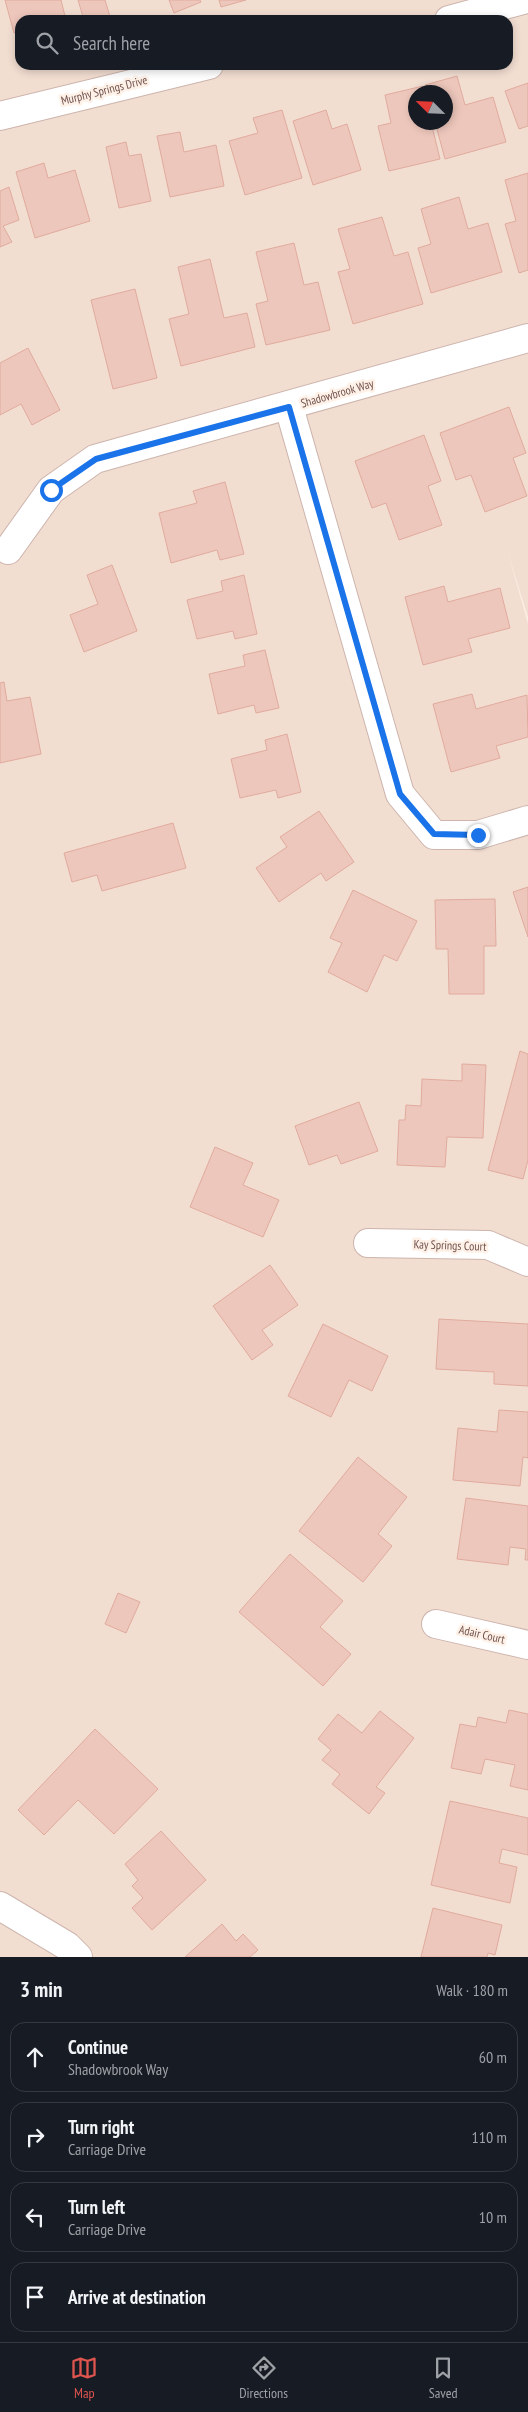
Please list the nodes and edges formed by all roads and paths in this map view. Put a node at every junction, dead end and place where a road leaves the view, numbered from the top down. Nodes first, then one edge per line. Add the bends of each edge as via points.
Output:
1 (523, 0) edge
2 (468, 15) edge
3 (188, 70) edge
4 (0, 116) edge
5 (528, 338) edge
6 (289, 407) junction
7 (8, 550) dead end
8 (528, 820) edge
9 (368, 1243) dead end
10 (528, 1262) edge
11 (436, 1624) dead end
12 (528, 1645) edge
13 (0, 1906) edge
14 (78, 1957) edge

1 - 2 street
3 - 4 street, Murphy Springs Drive
5 - 6 street, Shadowbrook Way
6 - 7 street, Shadowbrook Way via 96,459 51,490
6 - 8 street via 400,794 434,834 478,835
9 - 10 street, Kay Springs Court via 488,1245
11 - 12 street, Adair Court
13 - 14 street via 67,1946

